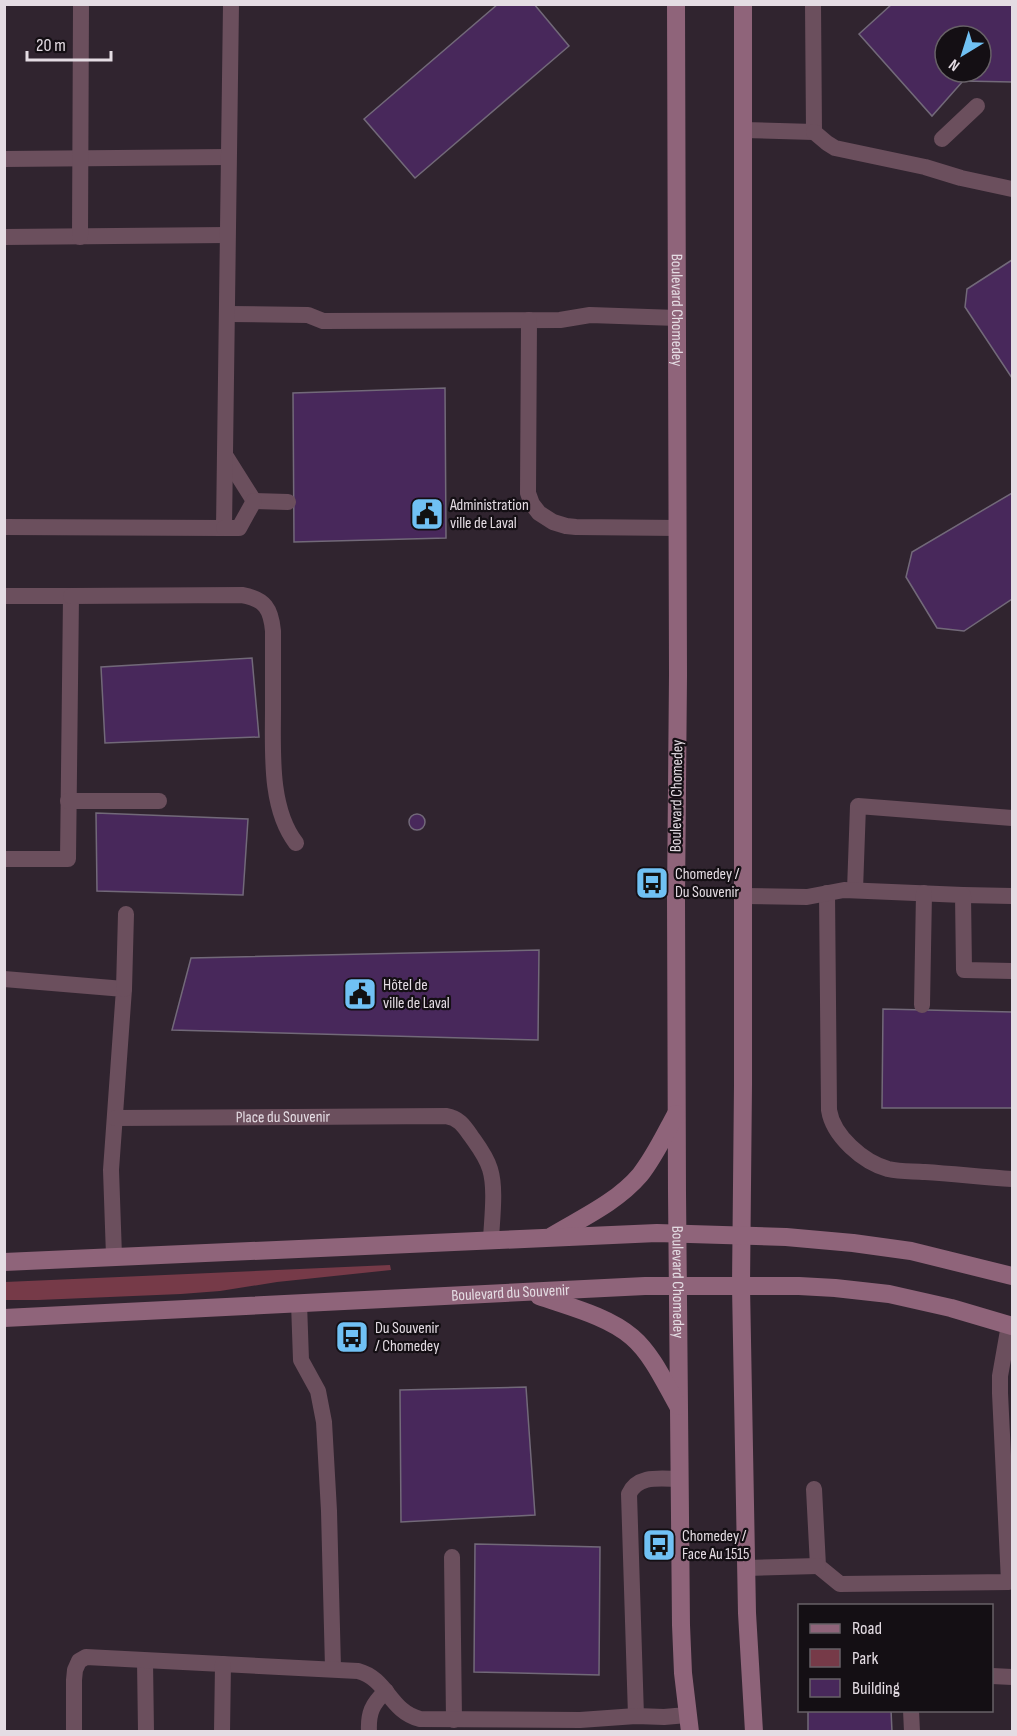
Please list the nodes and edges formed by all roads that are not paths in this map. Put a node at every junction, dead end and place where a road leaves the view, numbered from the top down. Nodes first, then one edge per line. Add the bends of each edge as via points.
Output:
1 (81, 4) edge
2 (231, 4) edge
3 (675, 4) edge
4 (742, 4) edge
5 (813, 4) edge
6 (976, 106) dead end
7 (743, 130) junction
8 (814, 132) junction
9 (942, 139) dead end
10 (228, 157) junction
11 (80, 158) junction
12 (4, 159) edge
13 (1012, 189) edge
14 (227, 235) junction
15 (4, 237) edge
16 (80, 237) junction
17 (228, 314) junction
18 (677, 318) junction
19 (529, 320) junction
20 (225, 455) junction
21 (254, 501) junction
22 (288, 502) dead end
23 (4, 527) edge
24 (224, 528) junction
25 (678, 528) junction
26 (4, 596) edge
27 (71, 596) junction
28 (68, 801) junction
29 (159, 801) dead end
30 (1012, 818) edge
31 (296, 843) dead end
32 (4, 859) edge
33 (855, 890) junction
34 (827, 893) junction
35 (924, 893) junction
36 (963, 895) junction
37 (743, 896) junction
38 (1012, 896) edge
39 (126, 915) dead end
40 (1012, 971) edge
41 (4, 979) edge
42 (124, 989) junction
43 (921, 1005) dead end
44 (677, 1112) junction
45 (115, 1118) junction
46 (1012, 1179) edge
47 (677, 1234) junction
48 (742, 1236) junction
49 (550, 1237) junction
50 (491, 1239) junction
51 (114, 1256) junction
52 (4, 1262) edge
53 (1012, 1275) edge
54 (679, 1286) junction
55 (741, 1286) junction
56 (528, 1293) junction
57 (299, 1303) junction
58 (4, 1318) edge
59 (1011, 1325) edge
60 (679, 1408) junction
61 (680, 1479) junction
62 (814, 1489) dead end
63 (452, 1557) dead end
64 (818, 1566) junction
65 (746, 1568) junction
66 (145, 1661) junction
67 (223, 1664) junction
68 (333, 1668) junction
69 (993, 1676) edge
70 (1012, 1677) edge
71 (386, 1691) junction
72 (911, 1712) edge
73 (636, 1716) junction
74 (454, 1720) junction
75 (689, 1723) edge
76 (74, 1731) edge
77 (146, 1731) edge
78 (222, 1731) edge
79 (369, 1731) edge
80 (754, 1731) edge
81 (912, 1731) edge

1 - 11 lane
2 - 10 lane
3 - 18 street, Boulevard Chomedey
4 - 7 street
5 - 8 lane
6 - 9 lane
7 - 8 lane
7 - 37 street
8 - 13 lane via 835,147
10 - 11 lane
10 - 14 lane
11 - 12 lane
11 - 16 lane
14 - 16 lane
14 - 17 lane
15 - 16 lane
17 - 19 lane via 308,315 323,321
17 - 20 lane
18 - 19 lane via 590,315
18 - 25 street, Boulevard Chomedey
19 - 25 lane via 528,492 532,504 553,522 576,527
20 - 21 lane
20 - 24 lane
21 - 22 lane
21 - 24 lane via 239,528
23 - 24 lane
25 - 44 street, Boulevard Chomedey
26 - 27 lane
27 - 28 lane
27 - 31 lane via 242,595 260,600 267,607 273,631 273,760 282,818
28 - 29 lane
28 - 32 lane via 68,859
30 - 33 lane via 858,806
33 - 34 lane
33 - 35 lane
34 - 37 lane via 807,897
34 - 46 lane via 829,1110 836,1131 857,1152 886,1168
35 - 36 lane
35 - 43 lane
36 - 38 lane
36 - 40 lane via 964,970
37 - 48 street
39 - 42 lane
41 - 42 lane
42 - 45 lane
44 - 47 street, Boulevard Chomedey
44 - 49 street via 633,1182 615,1198
45 - 50 lane, Place du Souvenir via 454,1117 484,1154 490,1168
45 - 51 lane via 111,1170
47 - 48 street
47 - 49 street
47 - 54 street, Boulevard Chomedey
48 - 53 street via 882,1246
48 - 55 street
49 - 50 street
50 - 51 street
51 - 52 street
54 - 55 street, Boulevard du Souvenir
54 - 56 street, Boulevard du Souvenir
54 - 60 street, Boulevard Chomedey
55 - 59 street, Boulevard du Souvenir via 835,1288 889,1294
55 - 65 street
56 - 57 street, Boulevard du Souvenir
56 - 60 street via 591,1315 632,1336
57 - 58 street, Boulevard du Souvenir
57 - 68 lane via 301,1360 318,1391 324,1422
59 - 64 lane via 1000,1376 1009,1582 840,1584
60 - 61 street, Boulevard Chomedey
61 - 73 lane via 644,1480 634,1485 629,1494
61 - 75 street, Boulevard Chomedey via 682,1643
62 - 64 lane
63 - 74 lane
64 - 65 lane
65 - 80 street
66 - 67 lane
66 - 76 lane via 86,1657 79,1660 74,1680
66 - 77 lane
67 - 68 lane
67 - 78 lane
68 - 71 lane via 368,1673
69 - 70 lane
71 - 74 lane via 397,1706 413,1717
71 - 79 lane via 369,1714
72 - 81 lane
73 - 74 lane via 599,1720
73 - 75 lane

